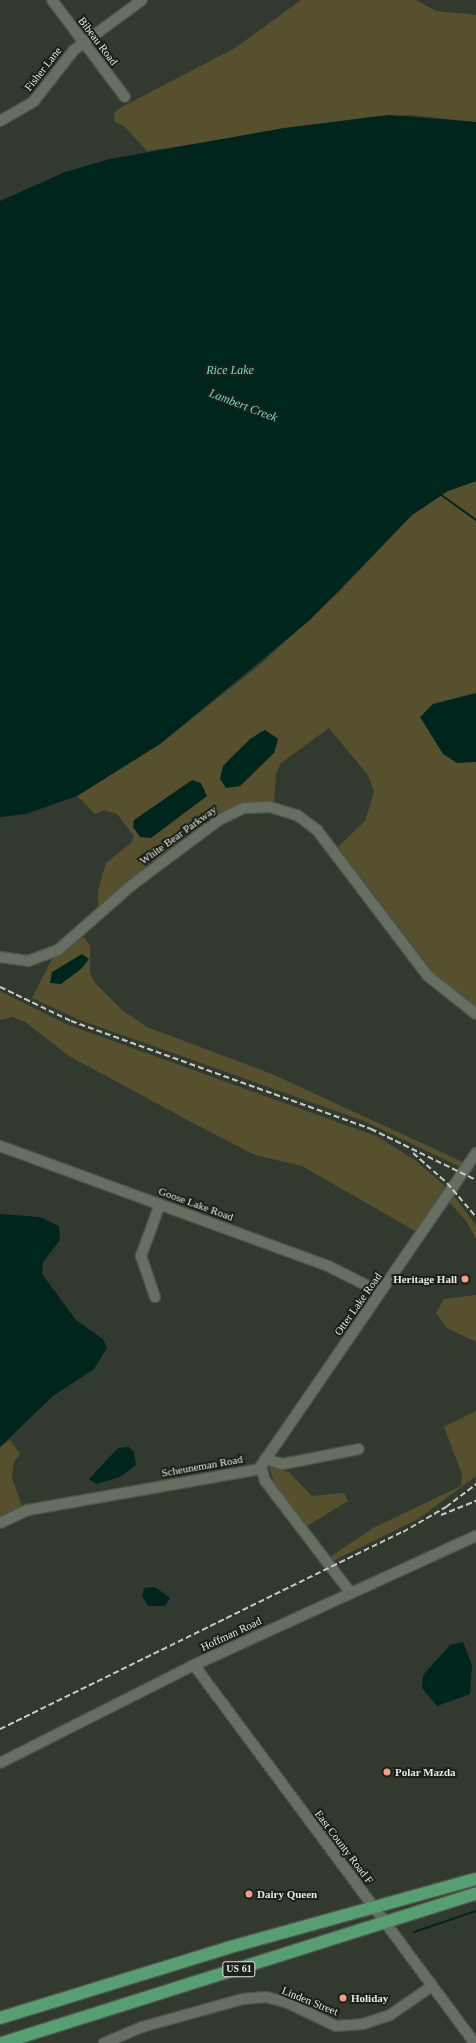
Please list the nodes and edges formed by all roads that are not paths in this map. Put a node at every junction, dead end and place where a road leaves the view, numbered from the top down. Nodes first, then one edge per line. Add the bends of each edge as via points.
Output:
1 (52, 0) edge
2 (142, 0) edge
3 (84, 43) junction
4 (125, 97) dead end
5 (0, 121) edge
6 (0, 957) edge
7 (476, 1014) edge
8 (0, 1146) edge
9 (476, 1153) edge
10 (160, 1204) junction
11 (380, 1292) junction
12 (155, 1297) dead end
13 (359, 1449) dead end
14 (265, 1459) junction
15 (260, 1469) junction
16 (0, 1523) edge
17 (476, 1536) edge
18 (350, 1592) junction
19 (194, 1665) junction
20 (0, 1763) edge
21 (476, 1879) edge
22 (476, 1894) edge
23 (372, 1906) junction
24 (384, 1922) junction
25 (432, 1986) junction
26 (0, 2018) edge
27 (2, 2043) edge
28 (104, 2043) edge
29 (475, 2043) edge

1 - 3 street, Bibeau Road
2 - 3 street, Fisher Lane
3 - 4 street, Bibeau Road
3 - 5 street, Fisher Lane via 62,63 43,93
6 - 7 street, White Bear Parkway via 28,961 58,950 136,882 218,820 244,808 270,807 295,814 317,830 428,976
8 - 10 street, Goose Lake Road
9 - 11 street, Otter Lake Road
10 - 11 street, Goose Lake Road via 328,1266
10 - 12 street via 141,1256
11 - 14 street, Otter Lake Road
13 - 14 street via 282,1464
14 - 15 street, Otter Lake Road
15 - 16 street, Scheuneman Road via 28,1510
15 - 18 street via 265,1481
17 - 18 street, Hoffman Road
18 - 19 street, Hoffman Road
19 - 20 street, Hoffman Road
19 - 23 street, East County Road F
21 - 23 main road, US 61
22 - 24 main road, US 61
23 - 24 street, East County Road F
23 - 26 main road, US 61
24 - 25 street, East County Road F
24 - 27 main road, US 61
25 - 28 street, Linden Street via 390,2015 363,2024 336,2026 288,2003 266,1997 243,1999 142,2026
25 - 29 street, East County Road F

